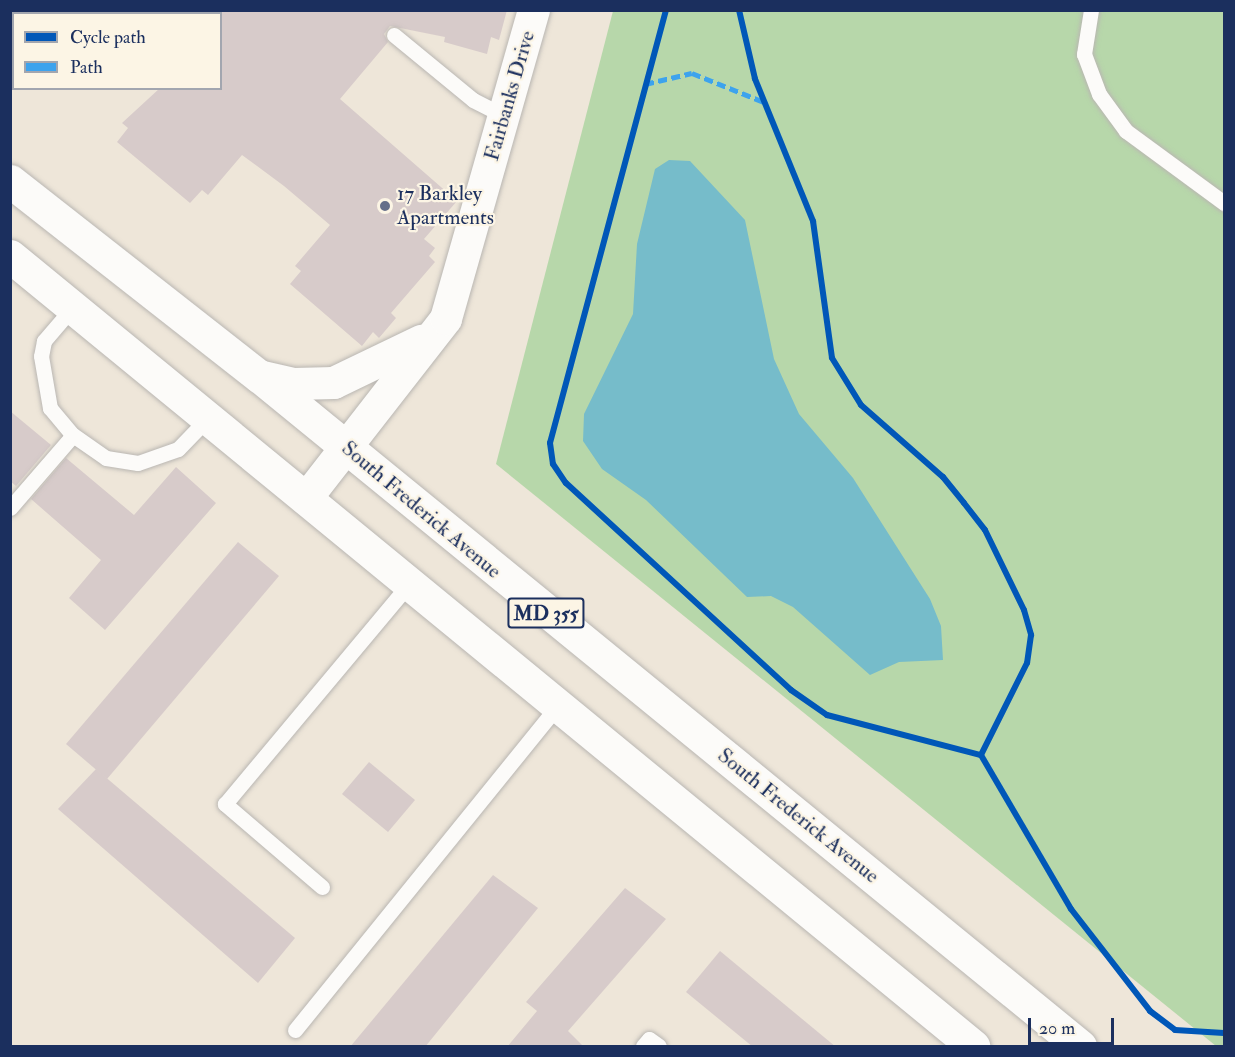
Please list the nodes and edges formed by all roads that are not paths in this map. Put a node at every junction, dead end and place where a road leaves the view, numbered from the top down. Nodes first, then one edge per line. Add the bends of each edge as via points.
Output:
1 (534, 10) edge
2 (1091, 10) edge
3 (394, 36) dead end
4 (504, 116) junction
5 (10, 181) edge
6 (1224, 203) edge
7 (10, 256) edge
8 (73, 307) junction
9 (446, 319) junction
10 (259, 376) junction
11 (207, 419) junction
12 (73, 435) junction
13 (345, 448) junction
14 (306, 499) junction
15 (10, 507) edge
16 (407, 586) junction
17 (557, 707) junction
18 (322, 888) dead end
19 (295, 1030) dead end
20 (643, 1047) edge
21 (659, 1047) edge
22 (973, 1047) edge
23 (1080, 1047) edge

1 - 4 street, Fairbanks Drive
2 - 6 lane via 1084,54 1099,94 1126,131
3 - 4 lane via 472,100
4 - 9 street, Fairbanks Drive
5 - 10 main road, South Frederick Avenue / MD 355
7 - 8 main road, MD 355
8 - 11 main road, MD 355
8 - 12 lane via 45,341 41,356 50,408
9 - 10 street via 422,341 350,379 304,385
9 - 13 street, Fairbanks Drive
10 - 13 main road, South Frederick Avenue / MD 355
11 - 12 lane via 178,449 138,463 106,458
11 - 14 main road, MD 355
12 - 15 lane
13 - 14 street, Fairbanks Drive
13 - 23 main road, South Frederick Avenue / MD 355
14 - 16 main road, MD 355
16 - 17 main road, MD 355
16 - 18 lane via 225,804
17 - 19 lane
17 - 22 main road, MD 355
20 - 21 lane via 649,1039

